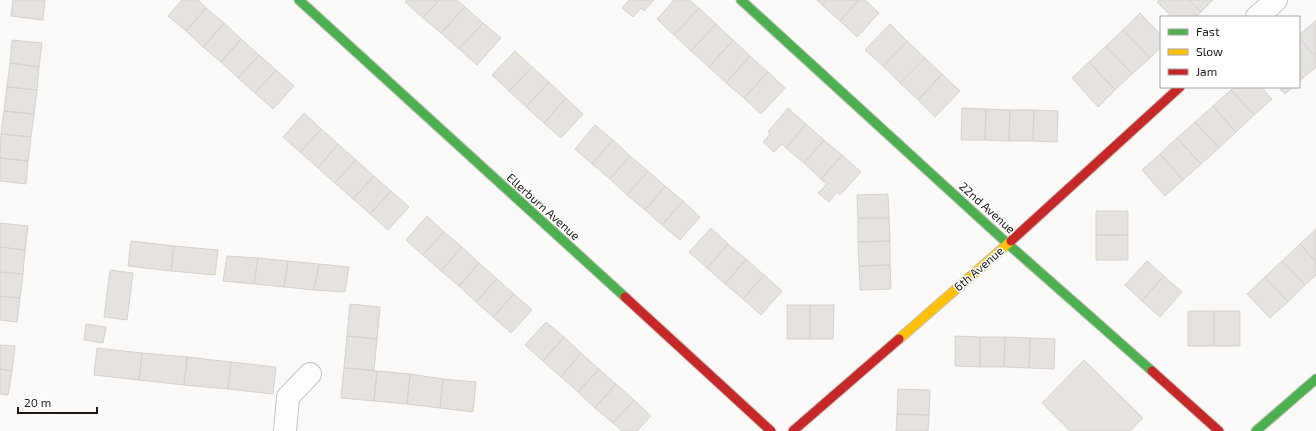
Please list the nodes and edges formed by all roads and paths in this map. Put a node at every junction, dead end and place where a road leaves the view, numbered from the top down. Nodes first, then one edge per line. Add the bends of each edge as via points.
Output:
1 (299, 0) edge
2 (741, 0) edge
3 (1276, 0) edge
4 (1258, 16) edge
5 (1179, 88) edge
6 (1008, 244) junction
7 (310, 374) dead end
8 (1316, 379) edge
9 (285, 431) edge
10 (771, 431) edge
11 (793, 431) edge
12 (1219, 431) edge
13 (1256, 431) edge

1 - 10 street, Ellerburn Avenue
2 - 6 street, 22nd Avenue
3 - 4 street
5 - 6 street, 6th Avenue
6 - 11 street, 6th Avenue
6 - 12 street, 22nd Avenue
7 - 9 street via 288,397
8 - 13 street

